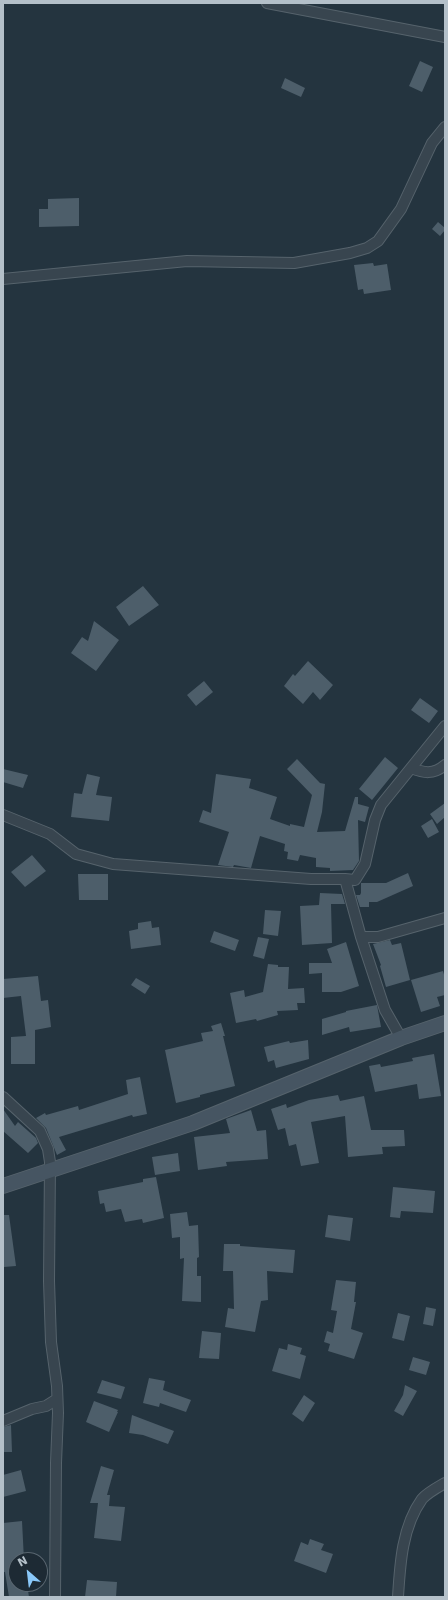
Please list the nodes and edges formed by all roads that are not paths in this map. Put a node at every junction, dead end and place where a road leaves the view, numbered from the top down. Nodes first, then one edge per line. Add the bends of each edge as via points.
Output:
1 (266, 3) edge
2 (445, 37) edge
3 (445, 127) edge
4 (3, 279) edge
5 (445, 726) edge
6 (445, 765) edge
7 (411, 768) junction
8 (3, 815) edge
9 (345, 879) junction
10 (445, 918) edge
11 (361, 937) junction
12 (445, 1024) edge
13 (401, 1038) junction
14 (3, 1088) edge
15 (5, 1098) edge
16 (51, 1170) junction
17 (3, 1186) edge
18 (57, 1400) junction
19 (3, 1421) edge
20 (445, 1483) edge
21 (55, 1597) edge
22 (398, 1597) edge

1 - 2 street
3 - 4 street via 432,143 401,209 378,240 367,248 294,263 187,261
5 - 7 street
6 - 7 street via 429,773
7 - 9 street via 381,804 365,864 355,880
8 - 9 street via 50,834 76,854 113,864 311,879
9 - 11 street
10 - 11 street via 378,937
11 - 13 street via 386,1010
12 - 13 street
13 - 16 street via 193,1123
14 - 15 street
15 - 16 street via 40,1131 48,1149
16 - 17 street
16 - 18 street via 49,1288
18 - 19 street
18 - 21 street
20 - 22 street via 423,1498 411,1521 400,1566

